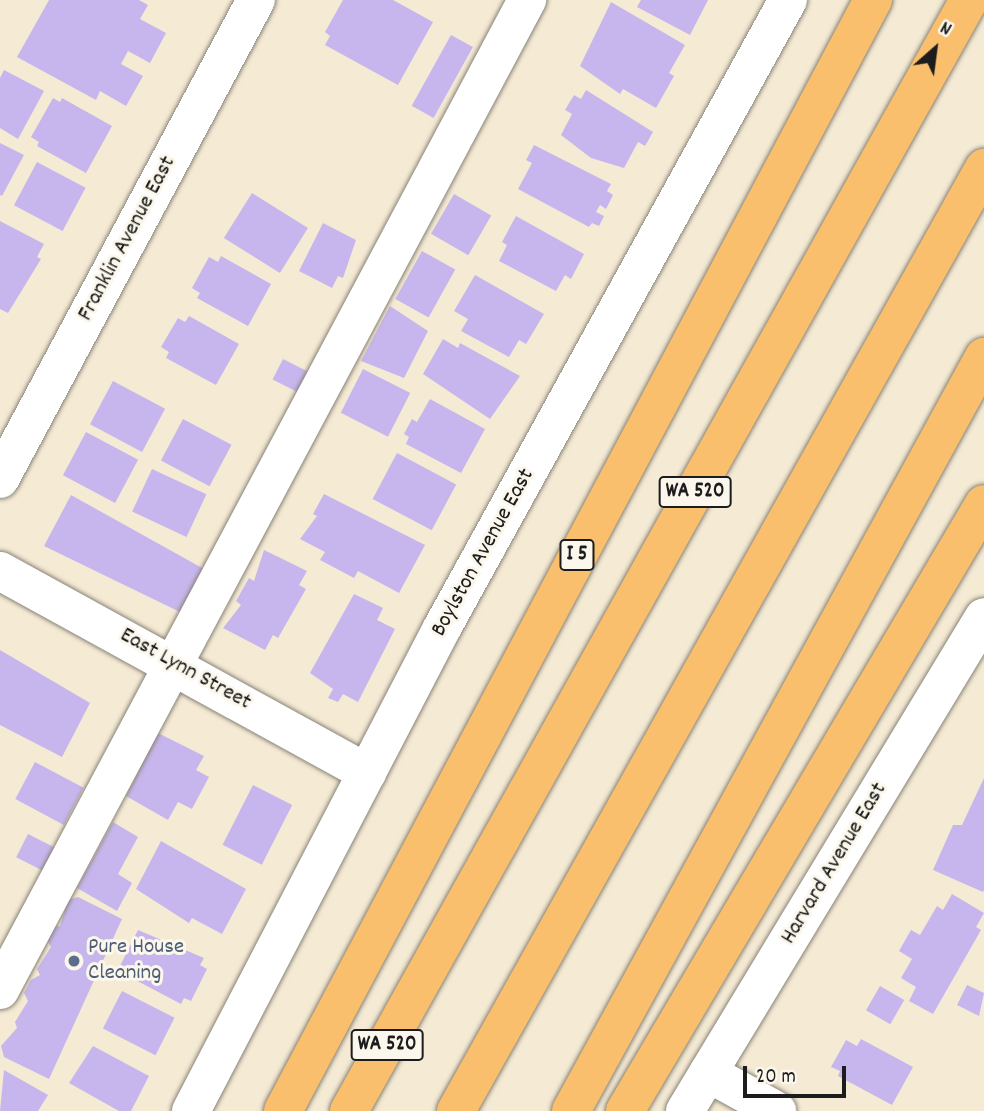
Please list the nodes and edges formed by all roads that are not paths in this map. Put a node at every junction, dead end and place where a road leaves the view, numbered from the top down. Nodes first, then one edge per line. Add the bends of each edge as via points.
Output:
1 (256, 0) edge
2 (527, 0) edge
3 (788, 0) edge
4 (873, 0) edge
5 (967, 3) edge
6 (984, 167) edge
7 (984, 357) edge
8 (0, 479) edge
9 (984, 504) edge
10 (0, 571) edge
11 (984, 617) edge
12 (172, 662) junction
13 (367, 773) junction
14 (0, 990) edge
15 (708, 1073) junction
16 (191, 1111) edge
17 (284, 1111) edge
18 (349, 1111) edge
19 (456, 1111) edge
20 (571, 1111) edge
21 (625, 1111) edge
22 (685, 1111) edge
23 (777, 1111) edge

1 - 8 street, Franklin Avenue East
2 - 12 street
3 - 13 street, Boylston Avenue East
4 - 17 highway, I 5
5 - 18 highway, WA 520
6 - 19 highway
7 - 20 highway
9 - 21 highway
10 - 12 street, East Lynn Street
11 - 15 street, Harvard Avenue East
12 - 13 street, East Lynn Street
12 - 14 street
13 - 16 street, Boylston Avenue East
15 - 22 street, Harvard Avenue East
15 - 23 street

